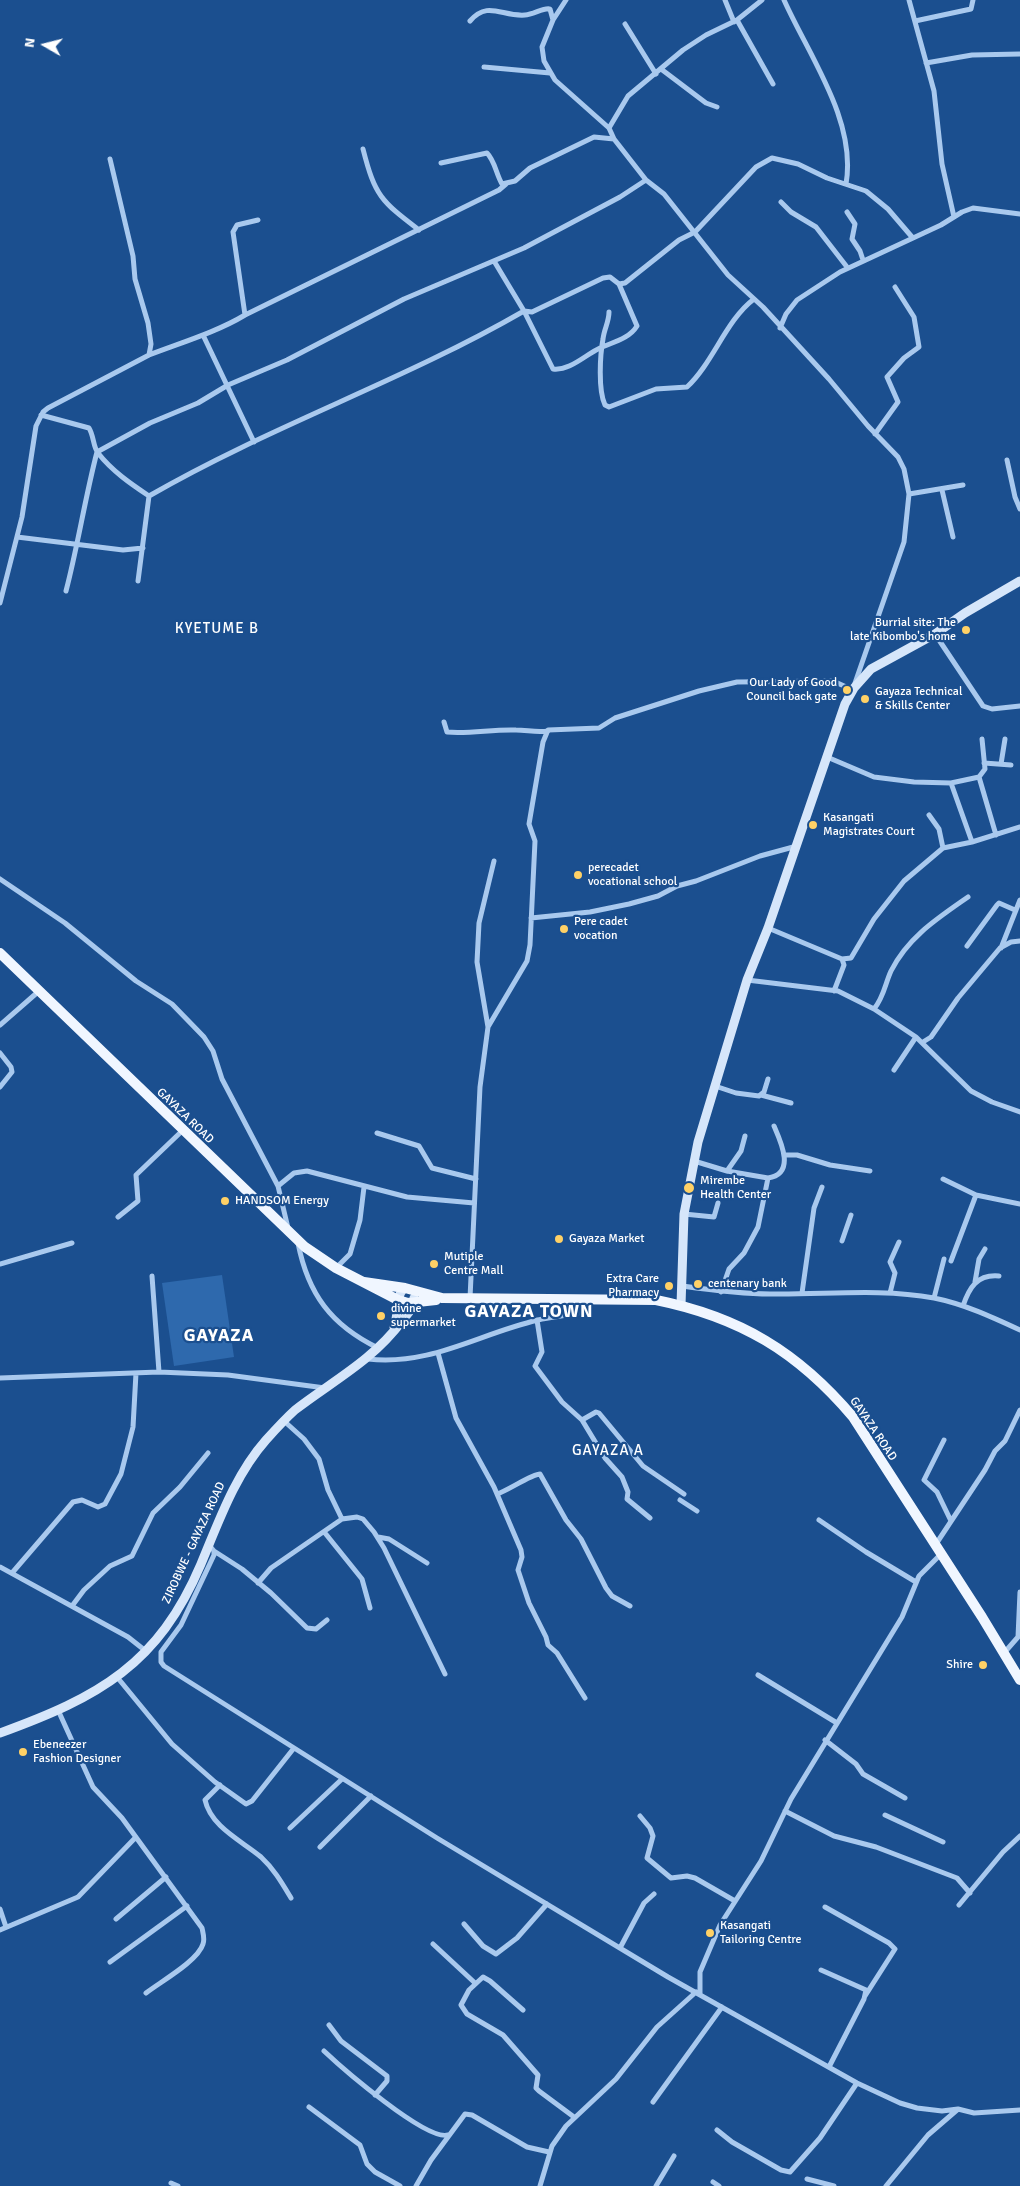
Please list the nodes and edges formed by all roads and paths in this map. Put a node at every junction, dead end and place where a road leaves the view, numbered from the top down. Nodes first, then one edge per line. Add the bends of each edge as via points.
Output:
1 (566, 0) edge
2 (725, 0) edge
3 (762, 0) edge
4 (784, 0) edge
5 (909, 0) edge
6 (973, 0) edge
7 (553, 20) junction
8 (470, 21) dead end
9 (736, 21) junction
10 (915, 21) junction
11 (625, 24) dead end
12 (1020, 54) edge
13 (926, 63) junction
14 (484, 67) dead end
15 (662, 69) junction
16 (550, 73) junction
17 (656, 74) junction
18 (774, 84) dead end
19 (717, 107) dead end
20 (610, 128) junction
21 (614, 139) junction
22 (363, 149) dead end
23 (110, 159) dead end
24 (441, 163) dead end
25 (646, 180) junction
26 (506, 184) junction
27 (846, 184) junction
28 (782, 202) dead end
29 (847, 212) dead end
30 (1020, 214) edge
31 (954, 217) junction
32 (258, 220) dead end
33 (418, 230) junction
34 (695, 232) junction
35 (912, 237) junction
36 (494, 260) junction
37 (863, 260) junction
38 (847, 268) junction
39 (619, 284) junction
40 (895, 287) dead end
41 (754, 299) junction
42 (524, 312) junction
43 (609, 312) dead end
44 (245, 315) junction
45 (780, 328) junction
46 (203, 335) junction
47 (602, 347) junction
48 (149, 355) junction
49 (228, 385) junction
50 (42, 415) junction
51 (875, 434) junction
52 (254, 442) junction
53 (97, 452) junction
54 (1007, 460) dead end
55 (963, 485) dead end
56 (942, 490) junction
57 (909, 494) junction
58 (150, 496) junction
59 (1020, 509) edge
60 (17, 537) junction
61 (953, 537) dead end
62 (78, 545) junction
63 (143, 548) junction
64 (1020, 581) edge
65 (138, 582) dead end
66 (66, 591) dead end
67 (0, 603) edge
68 (934, 634) junction
69 (853, 689) junction
70 (1020, 706) edge
71 (444, 722) dead end
72 (548, 730) junction
73 (982, 739) dead end
74 (1005, 739) dead end
75 (827, 757) junction
76 (984, 763) junction
77 (1001, 764) junction
78 (1011, 765) dead end
79 (979, 777) junction
80 (951, 782) junction
81 (929, 815) dead end
82 (1020, 827) edge
83 (996, 835) junction
84 (972, 842) junction
85 (797, 846) junction
86 (943, 848) junction
87 (494, 862) dead end
88 (0, 879) edge
89 (968, 897) dead end
90 (1020, 900) edge
91 (1015, 910) junction
92 (531, 918) junction
93 (768, 928) junction
94 (1020, 941) edge
95 (966, 946) dead end
96 (1000, 948) junction
97 (0, 953) edge
98 (842, 959) junction
99 (746, 980) junction
100 (39, 991) junction
101 (834, 991) junction
102 (874, 1009) junction
103 (0, 1025) edge
104 (488, 1027) junction
105 (916, 1036) junction
106 (922, 1042) junction
107 (0, 1053) edge
108 (894, 1070) dead end
109 (768, 1078) dead end
110 (0, 1086) edge
111 (714, 1086) junction
112 (761, 1096) junction
113 (791, 1103) dead end
114 (1020, 1112) edge
115 (774, 1126) dead end
116 (182, 1131) junction
117 (377, 1133) dead end
118 (745, 1136) dead end
119 (785, 1154) junction
120 (694, 1161) junction
121 (727, 1171) junction
122 (870, 1171) dead end
123 (768, 1178) junction
124 (476, 1179) junction
125 (943, 1179) dead end
126 (278, 1186) junction
127 (364, 1187) junction
128 (822, 1187) dead end
129 (976, 1195) junction
130 (474, 1204) junction
131 (718, 1204) dead end
132 (1020, 1204) edge
133 (684, 1214) junction
134 (851, 1215) dead end
135 (118, 1218) dead end
136 (289, 1230) junction
137 (297, 1239) junction
138 (842, 1240) dead end
139 (899, 1242) dead end
140 (72, 1243) dead end
141 (985, 1249) dead end
142 (944, 1259) dead end
143 (950, 1261) dead end
144 (0, 1264) edge
145 (336, 1268) junction
146 (152, 1276) dead end
147 (999, 1276) dead end
148 (364, 1282) junction
149 (975, 1282) junction
150 (682, 1286) junction
151 (407, 1288) junction
152 (721, 1292) junction
153 (802, 1293) junction
154 (890, 1293) junction
155 (442, 1298) junction
156 (470, 1298) junction
157 (590, 1298) junction
158 (934, 1298) junction
159 (398, 1300) junction
160 (414, 1302) junction
161 (679, 1302) junction
162 (963, 1306) junction
163 (537, 1320) junction
164 (1020, 1330) edge
165 (392, 1334) junction
166 (379, 1349) junction
167 (438, 1353) junction
168 (368, 1359) junction
169 (159, 1372) junction
170 (136, 1374) junction
171 (0, 1378) edge
172 (325, 1388) junction
173 (1020, 1410) edge
174 (582, 1420) junction
175 (284, 1421) junction
176 (944, 1440) dead end
177 (208, 1453) dead end
178 (497, 1494) junction
179 (684, 1494) dead end
180 (680, 1500) dead end
181 (697, 1511) dead end
182 (650, 1518) dead end
183 (342, 1519) junction
184 (819, 1520) dead end
185 (951, 1522) junction
186 (325, 1533) junction
187 (378, 1537) junction
188 (211, 1548) junction
189 (938, 1550) junction
190 (427, 1563) dead end
191 (0, 1567) edge
192 (12, 1573) junction
193 (916, 1582) junction
194 (258, 1583) junction
195 (1020, 1592) edge
196 (72, 1606) junction
197 (630, 1606) dead end
198 (370, 1608) dead end
199 (327, 1620) dead end
200 (147, 1652) junction
201 (1004, 1653) junction
202 (445, 1674) dead end
203 (758, 1675) dead end
204 (117, 1677) junction
205 (1020, 1680) edge
206 (586, 1698) dead end
207 (58, 1710) junction
208 (837, 1723) junction
209 (0, 1733) edge
210 (826, 1740) junction
211 (294, 1748) junction
212 (342, 1779) junction
213 (220, 1785) junction
214 (371, 1796) junction
215 (905, 1798) dead end
216 (785, 1811) junction
217 (885, 1815) dead end
218 (640, 1816) dead end
219 (290, 1828) dead end
220 (1020, 1836) edge
221 (136, 1837) junction
222 (943, 1842) dead end
223 (320, 1847) dead end
224 (166, 1877) junction
225 (970, 1893) junction
226 (654, 1894) dead end
227 (291, 1898) dead end
228 (735, 1901) junction
229 (547, 1904) junction
230 (959, 1905) dead end
231 (187, 1906) junction
232 (825, 1907) dead end
233 (0, 1909) edge
234 (116, 1919) dead end
235 (464, 1924) dead end
236 (6, 1928) junction
237 (0, 1930) edge
238 (433, 1944) dead end
239 (620, 1948) junction
240 (110, 1962) dead end
241 (822, 1970) dead end
242 (475, 1983) junction
243 (146, 1993) dead end
244 (698, 1993) junction
245 (865, 1996) junction
246 (722, 2007) junction
247 (523, 2010) dead end
248 (329, 2025) dead end
249 (324, 2051) dead end
250 (829, 2067) junction
251 (857, 2083) junction
252 (375, 2095) junction
253 (653, 2102) dead end
254 (309, 2107) dead end
255 (958, 2109) junction
256 (1020, 2110) edge
257 (574, 2117) junction
258 (717, 2130) dead end
259 (448, 2135) junction
260 (550, 2152) junction
261 (674, 2156) dead end
262 (807, 2179) dead end
263 (713, 2182) dead end
264 (171, 2183) dead end
265 (178, 2186) edge
266 (400, 2186) edge
267 (416, 2186) edge
268 (540, 2186) edge
269 (656, 2186) edge
270 (719, 2186) edge
271 (834, 2186) edge
272 (886, 2186) edge

1 - 7 street
2 - 9 street
3 - 9 street
4 - 27 street via 814,58 845,135 848,154
5 - 10 street
6 - 10 street via 972,9
7 - 8 street via 550,10 545,8 524,16 489,9 479,12
7 - 16 street via 542,48
9 - 15 street via 688,47
9 - 18 street
10 - 13 street
11 - 17 street
12 - 13 street via 972,55
13 - 31 street via 936,98 942,164
14 - 16 street
15 - 17 street
15 - 19 street via 706,104
16 - 20 street via 566,92
17 - 20 street via 628,96
20 - 21 street
21 - 25 street
21 - 26 street via 594,137 530,168
22 - 33 street via 371,181 386,205
23 - 48 street via 133,256 135,279 148,323
24 - 26 street via 487,153 502,184
25 - 34 street via 664,194
25 - 36 street via 592,213
26 - 33 street
27 - 34 street via 798,164 772,158 756,167
27 - 35 street via 866,191 888,209
28 - 38 street via 791,212 816,227
29 - 37 street via 855,224 852,239
30 - 31 street via 973,208
31 - 35 street
32 - 44 street via 237,224 233,232
33 - 44 street
34 - 39 street via 679,240 625,283
34 - 41 street via 728,275
35 - 37 street
36 - 42 street
36 - 49 street via 404,299 287,360
37 - 38 street
38 - 45 street via 797,300
39 - 42 street via 610,277 603,278 532,312
39 - 47 street via 637,326 634,332 611,346
40 - 51 street via 914,317 919,347 887,377 898,402
41 - 45 street
41 - 47 street via 705,366 684,388 656,389 608,407 602,399
42 - 47 street via 553,369 560,370
42 - 52 street via 489,332
43 - 47 street
44 - 46 street
45 - 51 street
46 - 48 street
46 - 49 street
48 - 50 street via 48,408
49 - 52 street
49 - 53 street
50 - 53 street via 89,428
50 - 60 street via 36,426
51 - 57 street via 898,457
52 - 58 street
53 - 58 street via 123,479
53 - 62 street
54 - 59 street
55 - 56 street
56 - 57 street
56 - 61 street
57 - 69 street via 904,542
58 - 63 street
60 - 62 street
60 - 67 street
62 - 63 street via 123,550
62 - 66 street
63 - 65 street
64 - 68 street
68 - 69 street via 871,669
68 - 70 street via 983,706 992,709
69 - 72 street via 833,680 737,682 615,718 599,728
69 - 75 street
71 - 72 street via 447,732
72 - 92 street via 543,742 529,824 535,841
73 - 76 street
74 - 77 street
75 - 80 street via 874,778
75 - 85 street
76 - 77 street
76 - 79 street via 984,772
77 - 78 street
79 - 80 street
79 - 83 street
80 - 84 street
81 - 86 street via 939,829
82 - 83 street
83 - 84 street
84 - 86 street
85 - 92 street via 760,856 648,899 590,912
85 - 93 street
86 - 98 street via 904,881 874,919 851,958
87 - 104 street via 480,923 477,962
88 - 126 street via 71,928 136,981 172,1004 204,1037 213,1051 222,1079
89 - 102 street via 913,939 891,971 883,996
90 - 91 street
91 - 95 street via 996,904
91 - 96 street
92 - 104 street via 527,961
93 - 98 street
93 - 99 street
94 - 96 street
96 - 106 street via 958,998 931,1037
97 - 100 main road, GAYAZA ROAD
98 - 101 street via 844,965
99 - 101 street
99 - 111 street
100 - 103 street
100 - 116 main road, GAYAZA ROAD
101 - 102 street
102 - 105 street
104 - 124 street via 480,1087
105 - 106 street
105 - 108 street
106 - 114 street via 971,1091
107 - 110 street via 12,1072
109 - 112 street
111 - 112 street
111 - 120 street
112 - 113 street
115 - 119 street
116 - 135 street via 136,1176 138,1201
116 - 136 main road, GAYAZA ROAD
117 - 124 street via 419,1146 432,1168
118 - 121 street via 740,1152
119 - 122 street
119 - 123 street via 781,1171
120 - 121 street
120 - 133 street
121 - 123 street
123 - 152 street via 758,1227 744,1253 728,1269
124 - 130 street
125 - 129 street
126 - 127 street via 294,1173 307,1171
126 - 136 street
127 - 130 street via 407,1197
127 - 145 street via 360,1220 350,1254
128 - 153 street via 814,1208
129 - 132 street
129 - 143 street
130 - 156 street
131 - 133 street via 714,1217
133 - 150 street
134 - 138 street
136 - 137 main road, GAYAZA ROAD
137 - 145 main road, GAYAZA ROAD
137 - 166 street via 307,1278 322,1304 345,1328
139 - 154 street via 890,1262 895,1273
140 - 144 street
141 - 149 street via 979,1259
142 - 158 street
145 - 148 main road, GAYAZA ROAD
146 - 169 street
147 - 149 street via 983,1277
148 - 151 main road, GAYAZA ROAD
148 - 159 main road, GAYAZA ROAD
149 - 162 street
150 - 152 street
150 - 161 street
151 - 155 main road, GAYAZA ROAD
151 - 159 street, ZIROBWE - GAYAZA ROAD
151 - 160 street via 414,1295
152 - 153 street
153 - 154 street
154 - 158 street
155 - 156 main road, GAYAZA ROAD
155 - 160 main road, GAYAZA ROAD
156 - 157 main road, GAYAZA ROAD
157 - 161 main road, GAYAZA ROAD
157 - 163 street via 586,1311
158 - 162 street
159 - 160 main road, GAYAZA ROAD
159 - 165 street, ZIROBWE - GAYAZA ROAD
160 - 165 street, ZIROBWE - GAYAZA ROAD
161 - 189 main road, GAYAZA ROAD via 772,1344 804,1366 830,1390 853,1417
162 - 164 street
163 - 167 street
163 - 174 street via 542,1352 536,1366 562,1402
165 - 166 street, ZIROBWE - GAYAZA ROAD
166 - 168 street, ZIROBWE - GAYAZA ROAD
167 - 168 street via 396,1362
167 - 178 street via 456,1418
168 - 172 street, ZIROBWE - GAYAZA ROAD
169 - 170 street
169 - 172 street via 228,1375
170 - 171 street
170 - 192 street via 131,1437 121,1474 105,1504 98,1508 82,1500 73,1502
172 - 175 street, ZIROBWE - GAYAZA ROAD
173 - 185 street via 1009,1434
174 - 179 street via 599,1413 643,1466
174 - 182 street via 605,1458 622,1477 628,1492 627,1499
175 - 183 street via 319,1459 328,1490
175 - 188 street, ZIROBWE - GAYAZA ROAD via 259,1448 238,1480
176 - 185 street via 924,1480 937,1492
177 - 196 street via 153,1513 132,1556 110,1566
178 - 197 street via 540,1474 566,1520 581,1539 606,1588 612,1596
178 - 206 street via 520,1550 522,1558 518,1573 532,1609 548,1645 557,1653
180 - 181 street
183 - 186 street
183 - 187 street via 362,1519
184 - 193 street
185 - 189 street
186 - 194 street via 271,1568
186 - 198 street via 362,1579
187 - 190 street via 389,1539
187 - 202 street
188 - 194 street
188 - 200 street, ZIROBWE - GAYAZA ROAD via 182,1602
188 - 211 street via 210,1564 181,1625 161,1652 161,1662
189 - 193 street
189 - 201 main road, GAYAZA ROAD
191 - 192 street
192 - 196 street
193 - 208 street via 902,1617
194 - 199 street via 307,1628 316,1629
195 - 201 street via 1018,1637
196 - 200 street via 128,1637
200 - 204 street, ZIROBWE - GAYAZA ROAD
201 - 205 main road, GAYAZA ROAD
203 - 208 street
204 - 207 street, ZIROBWE - GAYAZA ROAD
204 - 213 street via 164,1736
207 - 209 street, ZIROBWE - GAYAZA ROAD
207 - 221 street via 93,1787
208 - 210 street
210 - 215 street via 856,1764 863,1774
210 - 216 street
211 - 212 street
211 - 213 street via 249,1804
212 - 214 street
212 - 219 street
213 - 227 street via 206,1800 216,1819 262,1858
214 - 223 street
214 - 229 street
216 - 225 street via 834,1836 956,1878
216 - 228 street via 762,1862
217 - 222 street
218 - 228 street via 653,1836 648,1859 671,1878 694,1878
220 - 225 street
221 - 224 street
221 - 236 street via 78,1897
224 - 231 street
224 - 234 street
225 - 230 street
226 - 239 street via 644,1903
228 - 244 street via 704,1960
229 - 235 street via 516,1938 496,1954 483,1946
229 - 239 street
231 - 240 street
231 - 243 street via 202,1928 202,1948
232 - 245 street via 895,1949
233 - 236 street
236 - 237 street
238 - 242 street
239 - 244 street
241 - 245 street via 866,1990
242 - 247 street via 482,1977 487,1978
242 - 257 street via 465,1995 461,2008 503,2035 538,2075 538,2091
244 - 246 street
244 - 257 street via 658,2027 616,2080
245 - 250 street
246 - 250 street
246 - 253 street
248 - 252 street via 341,2041 387,2076 387,2081
249 - 252 street
250 - 251 street
251 - 255 street via 908,2106 942,2111
251 - 258 street via 820,2138 790,2172 732,2142
252 - 259 street via 426,2129 440,2136
254 - 266 street via 360,2145 367,2164 375,2172
255 - 256 street via 974,2113
255 - 272 street via 928,2135
257 - 260 street
259 - 260 street via 462,2116 470,2114 527,2147
259 - 267 street
260 - 268 street
261 - 269 street
262 - 271 street
263 - 270 street
264 - 265 street

